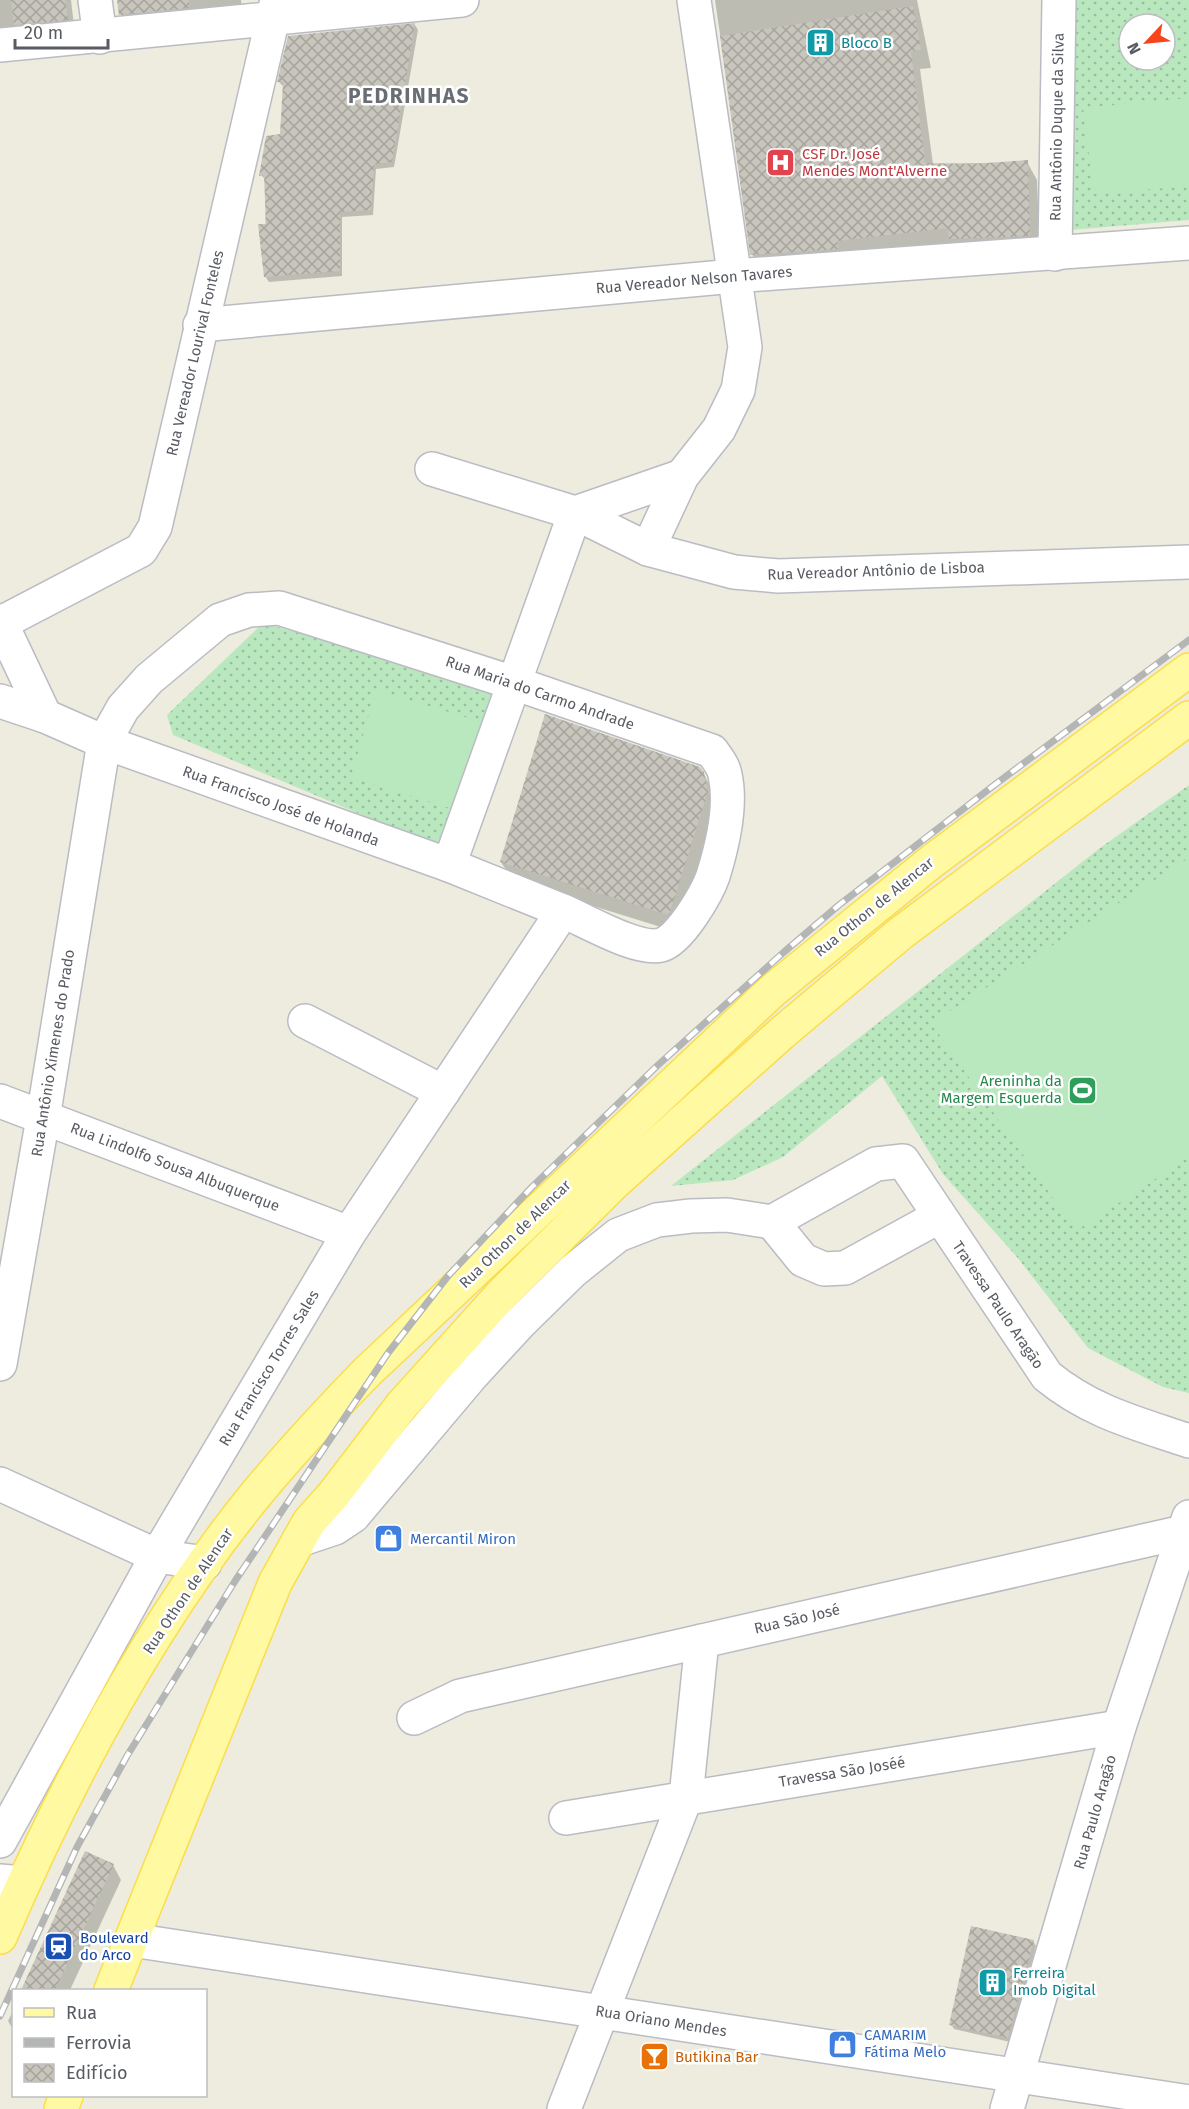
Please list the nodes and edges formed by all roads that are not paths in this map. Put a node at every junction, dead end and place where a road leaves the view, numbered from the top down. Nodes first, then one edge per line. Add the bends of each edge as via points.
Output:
1 (95, 0) edge
2 (462, 0) edge
3 (694, 0) edge
4 (1059, 0) edge
5 (276, 9) edge
6 (100, 38) junction
7 (0, 45) edge
8 (1189, 243) edge
9 (1055, 254) junction
10 (735, 276) junction
11 (200, 325) junction
12 (432, 469) dead end
13 (682, 476) junction
14 (575, 513) junction
15 (648, 549) junction
16 (1189, 562) edge
17 (1, 622) edge
18 (1189, 670) edge
19 (513, 682) junction
20 (0, 701) edge
21 (45, 716) junction
22 (1189, 718) edge
23 (104, 742) junction
24 (449, 865) junction
25 (562, 911) junction
26 (304, 1021) dead end
27 (442, 1092) junction
28 (0, 1101) edge
29 (44, 1118) junction
30 (938, 1217) junction
31 (772, 1222) junction
32 (349, 1233) junction
33 (0, 1364) edge
34 (1189, 1441) edge
35 (0, 1484) edge
36 (1186, 1525) edge
37 (299, 1540) junction
38 (157, 1556) junction
39 (205, 1563) junction
40 (702, 1641) junction
41 (414, 1718) dead end
42 (1119, 1727) junction
43 (686, 1797) junction
44 (566, 1818) dead end
45 (0, 1841) edge
46 (12, 1882) edge
47 (0, 1937) edge
48 (132, 1940) junction
49 (111, 1989) edge
50 (604, 2013) junction
51 (1018, 2075) junction
52 (1189, 2102) edge
53 (564, 2109) edge
54 (1007, 2109) edge

1 - 6 street
2 - 5 street
3 - 10 street
4 - 9 street, Rua Antônio Duque da Silva
5 - 6 street
5 - 11 street, Rua Vereador Lourival Fonteles
6 - 7 street
8 - 9 street, Rua Vereador Nelson Tavares
9 - 10 street, Rua Vereador Nelson Tavares
10 - 11 street, Rua Vereador Nelson Tavares
10 - 13 street via 745,347 738,390 719,429
11 - 17 street, Rua Vereador Lourival Fonteles via 155,527 141,550
12 - 14 street, Rua Vereador Antônio de Lisboa
13 - 14 street
13 - 15 street
14 - 15 street, Rua Vereador Antônio de Lisboa
14 - 19 street
15 - 16 street, Rua Vereador Antônio de Lisboa via 734,572 778,576
17 - 21 street
18 - 39 main road, Rua Othon de Alencar via 932,861 772,991 367,1372 256,1494
19 - 23 street, Rua Maria do Carmo Andrade via 279,608 249,610 220,620 149,679 123,708
19 - 24 street
19 - 25 street, Rua Maria do Carmo Andrade via 712,751 725,773 728,796 712,877 682,930 664,944 646,947
20 - 21 street, Rua Francisco José de Holanda
21 - 23 street, Rua Francisco José de Holanda
22 - 37 main road via 901,933 614,1183 501,1295 402,1405
23 - 24 street, Rua Francisco José de Holanda
23 - 29 street, Rua Antônio Ximenes do Prado
24 - 25 street, Rua Francisco José de Holanda
25 - 27 street, Rua Francisco Torres Sales
26 - 27 street
27 - 32 street, Rua Francisco Torres Sales
28 - 29 street, Rua Lindolfo Sousa Albuquerque
29 - 32 street, Rua Lindolfo Sousa Albuquerque
29 - 33 street, Rua Antônio Ximenes do Prado
30 - 31 street via 845,1268 824,1269 802,1260
30 - 31 street, Travessa Paulo Aragão via 903,1161 876,1164
30 - 34 street, Travessa Paulo Aragão via 1047,1376 1094,1409
31 - 37 street via 728,1215 691,1215 657,1220 618,1235 573,1271 511,1333 353,1516 335,1528
32 - 38 street, Rua Francisco Torres Sales
35 - 38 street
36 - 40 street, Rua São José
36 - 42 street, Rua Paulo Aragão
37 - 48 main road via 275,1583 239,1666
38 - 39 street
38 - 45 street, Rua Francisco Torres Sales
39 - 46 main road, Rua Othon de Alencar via 127,1683 46,1834
40 - 41 street, Rua São José via 460,1696
40 - 43 street
42 - 43 street, Travessa São Joséé
42 - 51 street, Rua Paulo Aragão
43 - 44 street, Travessa São Joséé
43 - 50 street
46 - 47 main road, Rua Othon de Alencar
48 - 49 main road
48 - 50 street, Rua Oriano Mendes
50 - 51 street, Rua Oriano Mendes
50 - 53 street
51 - 52 street, Rua Oriano Mendes
51 - 54 street, Rua Paulo Aragão

